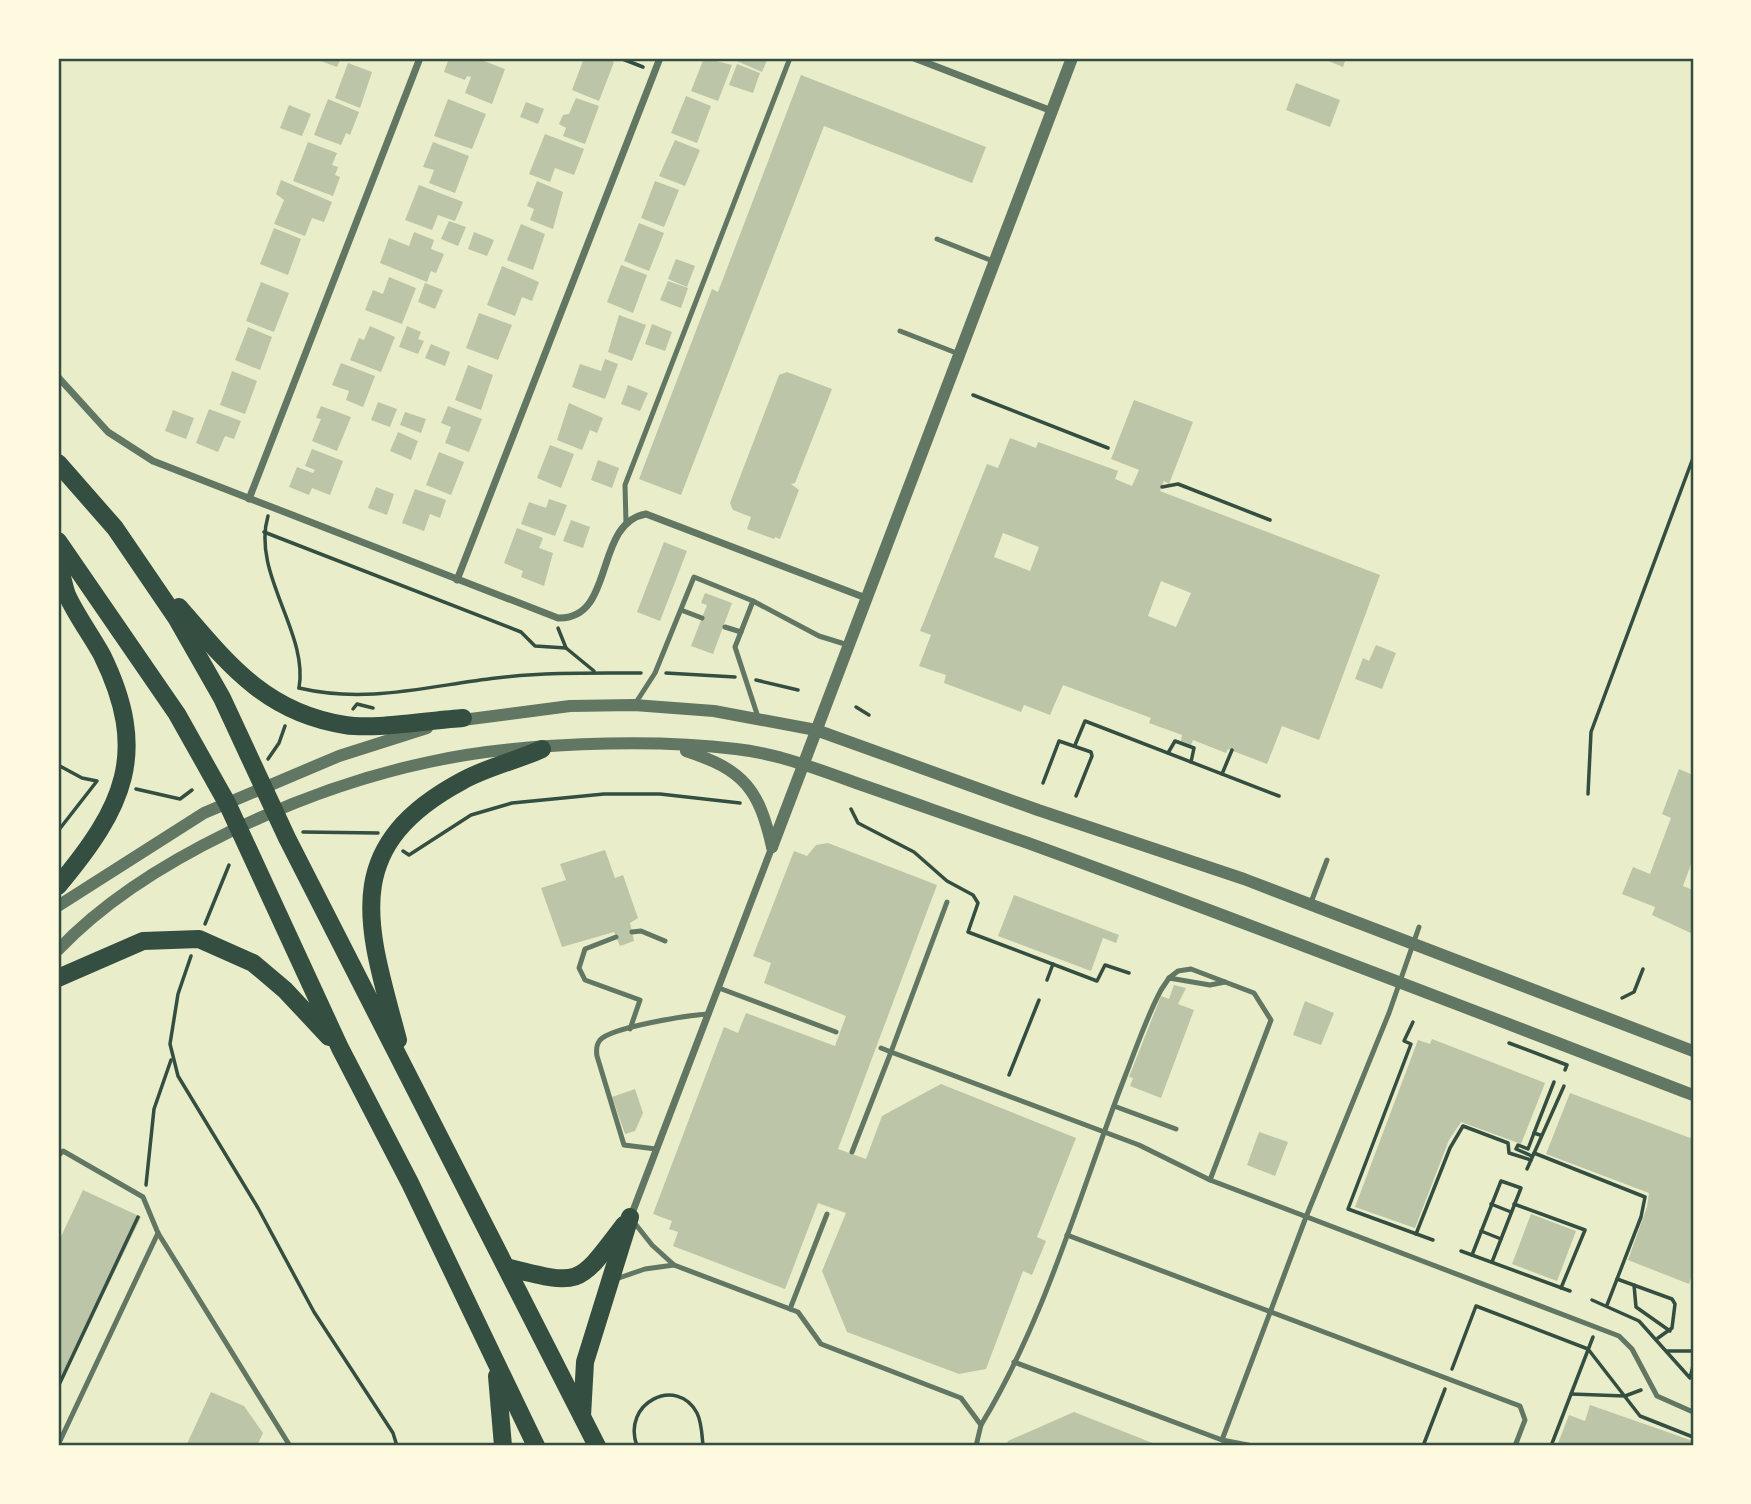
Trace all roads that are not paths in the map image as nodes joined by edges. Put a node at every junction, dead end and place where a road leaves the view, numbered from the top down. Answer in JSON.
{"nodes":[{"id":1,"x":420,"y":58,"type":"edge"},
{"id":2,"x":660,"y":58,"type":"edge"},
{"id":3,"x":790,"y":58,"type":"edge"},
{"id":4,"x":914,"y":58,"type":"edge"},
{"id":5,"x":1072,"y":58,"type":"edge"},
{"id":6,"x":1052,"y":111,"type":"junction"},
{"id":7,"x":937,"y":239,"type":"dead end"},
{"id":8,"x":995,"y":262,"type":"junction"},
{"id":9,"x":900,"y":331,"type":"dead end"},
{"id":10,"x":959,"y":354,"type":"junction"},
{"id":11,"x":58,"y":377,"type":"edge"},
{"id":12,"x":58,"y":463,"type":"edge"},
{"id":13,"x":250,"y":499,"type":"junction"},
{"id":14,"x":626,"y":523,"type":"junction"},
{"id":15,"x":58,"y":541,"type":"edge"},
{"id":16,"x":135,"y":557,"type":"junction"},
{"id":17,"x":58,"y":559,"type":"edge"},
{"id":18,"x":457,"y":580,"type":"junction"},
{"id":19,"x":866,"y":598,"type":"junction"},
{"id":20,"x":753,"y":601,"type":"junction"},
{"id":21,"x":681,"y":610,"type":"junction"},
{"id":22,"x":702,"y":618,"type":"dead end"},
{"id":23,"x":725,"y":626,"type":"dead end"},
{"id":24,"x":741,"y":632,"type":"junction"},
{"id":25,"x":848,"y":645,"type":"junction"},
{"id":26,"x":634,"y":705,"type":"junction"},
{"id":27,"x":758,"y":717,"type":"junction"},
{"id":28,"x":463,"y":718,"type":"junction"},
{"id":29,"x":816,"y":730,"type":"junction"},
{"id":30,"x":673,"y":746,"type":"junction"},
{"id":31,"x":542,"y":748,"type":"junction"},
{"id":32,"x":803,"y":764,"type":"junction"},
{"id":33,"x":264,"y":786,"type":"junction"},
{"id":34,"x":227,"y":803,"type":"junction"},
{"id":35,"x":276,"y":813,"type":"junction"},
{"id":36,"x":239,"y":829,"type":"junction"},
{"id":37,"x":772,"y":847,"type":"junction"},
{"id":38,"x":1327,"y":860,"type":"dead end"},
{"id":39,"x":58,"y":886,"type":"edge"},
{"id":40,"x":947,"y":902,"type":"dead end"},
{"id":41,"x":1310,"y":905,"type":"junction"},
{"id":42,"x":58,"y":906,"type":"edge"},
{"id":43,"x":1419,"y":927,"type":"dead end"},
{"id":44,"x":632,"y":932,"type":"dead end"},
{"id":45,"x":616,"y":937,"type":"dead end"},
{"id":46,"x":665,"y":941,"type":"dead end"},
{"id":47,"x":1411,"y":944,"type":"junction"},
{"id":48,"x":58,"y":950,"type":"edge"},
{"id":49,"x":58,"y":978,"type":"edge"},
{"id":50,"x":1169,"y":978,"type":"junction"},
{"id":51,"x":1226,"y":982,"type":"junction"},
{"id":52,"x":1398,"y":983,"type":"junction"},
{"id":53,"x":719,"y":988,"type":"junction"},
{"id":54,"x":709,"y":1014,"type":"junction"},
{"id":55,"x":630,"y":1029,"type":"junction"},
{"id":56,"x":836,"y":1032,"type":"dead end"},
{"id":57,"x":340,"y":1048,"type":"junction"},
{"id":58,"x":881,"y":1048,"type":"dead end"},
{"id":59,"x":1693,"y":1051,"type":"edge"},
{"id":60,"x":891,"y":1052,"type":"junction"},
{"id":61,"x":407,"y":1074,"type":"junction"},
{"id":62,"x":1693,"y":1095,"type":"edge"},
{"id":63,"x":1114,"y":1106,"type":"junction"},
{"id":64,"x":1176,"y":1129,"type":"dead end"},
{"id":65,"x":1104,"y":1132,"type":"junction"},
{"id":66,"x":656,"y":1149,"type":"junction"},
{"id":67,"x":852,"y":1152,"type":"dead end"},
{"id":68,"x":58,"y":1156,"type":"edge"},
{"id":69,"x":1210,"y":1180,"type":"junction"},
{"id":70,"x":827,"y":1214,"type":"dead end"},
{"id":71,"x":630,"y":1217,"type":"junction"},
{"id":72,"x":1306,"y":1217,"type":"junction"},
{"id":73,"x":158,"y":1233,"type":"junction"},
{"id":74,"x":1067,"y":1235,"type":"junction"},
{"id":75,"x":674,"y":1265,"type":"junction"},
{"id":76,"x":506,"y":1267,"type":"junction"},
{"id":77,"x":612,"y":1280,"type":"junction"},
{"id":78,"x":790,"y":1309,"type":"junction"},
{"id":79,"x":1270,"y":1314,"type":"junction"},
{"id":80,"x":1014,"y":1362,"type":"junction"},
{"id":81,"x":496,"y":1366,"type":"junction"},
{"id":82,"x":1693,"y":1412,"type":"edge"},
{"id":83,"x":582,"y":1416,"type":"junction"},
{"id":84,"x":981,"y":1425,"type":"junction"},
{"id":85,"x":1223,"y":1440,"type":"junction"},
{"id":86,"x":58,"y":1445,"type":"edge"},
{"id":87,"x":290,"y":1446,"type":"edge"},
{"id":88,"x":503,"y":1446,"type":"edge"},
{"id":89,"x":536,"y":1446,"type":"edge"},
{"id":90,"x":597,"y":1446,"type":"edge"},
{"id":91,"x":976,"y":1446,"type":"edge"},
{"id":92,"x":1253,"y":1446,"type":"edge"},
{"id":93,"x":1515,"y":1446,"type":"edge"}],
"edges":[{"from":1,"to":13,"type":"street"},
{"from":2,"to":18,"type":"street"},
{"from":3,"to":14,"type":"lane"},
{"from":4,"to":6,"type":"street"},
{"from":5,"to":6,"type":"street"},
{"from":6,"to":8,"type":"street"},
{"from":7,"to":8,"type":"lane"},
{"from":8,"to":10,"type":"street"},
{"from":9,"to":10,"type":"lane"},
{"from":10,"to":19,"type":"street"},
{"from":11,"to":13,"type":"street"},
{"from":12,"to":16,"type":"main road"},
{"from":13,"to":18,"type":"street"},
{"from":14,"to":18,"type":"street"},
{"from":14,"to":19,"type":"street"},
{"from":15,"to":34,"type":"main road"},
{"from":16,"to":28,"type":"main road"},
{"from":16,"to":33,"type":"main road"},
{"from":17,"to":39,"type":"main road"},
{"from":19,"to":25,"type":"street"},
{"from":20,"to":21,"type":"lane"},
{"from":20,"to":24,"type":"lane"},
{"from":20,"to":25,"type":"lane"},
{"from":21,"to":22,"type":"lane"},
{"from":21,"to":26,"type":"lane"},
{"from":23,"to":24,"type":"lane"},
{"from":24,"to":27,"type":"lane"},
{"from":25,"to":29,"type":"street"},
{"from":26,"to":27,"type":"street"},
{"from":26,"to":28,"type":"street"},
{"from":27,"to":29,"type":"street"},
{"from":28,"to":33,"type":"street"},
{"from":29,"to":32,"type":"street"},
{"from":29,"to":41,"type":"street"},
{"from":30,"to":31,"type":"street"},
{"from":30,"to":32,"type":"street"},
{"from":30,"to":37,"type":"street"},
{"from":31,"to":35,"type":"street"},
{"from":31,"to":61,"type":"main road"},
{"from":32,"to":37,"type":"street"},
{"from":32,"to":52,"type":"street"},
{"from":33,"to":34,"type":"street"},
{"from":33,"to":35,"type":"main road"},
{"from":34,"to":36,"type":"main road"},
{"from":34,"to":42,"type":"street"},
{"from":35,"to":36,"type":"street"},
{"from":35,"to":61,"type":"main road"},
{"from":36,"to":48,"type":"street"},
{"from":36,"to":57,"type":"main road"},
{"from":37,"to":53,"type":"street"},
{"from":38,"to":41,"type":"lane"},
{"from":40,"to":60,"type":"lane"},
{"from":41,"to":47,"type":"street"},
{"from":43,"to":47,"type":"lane"},
{"from":44,"to":46,"type":"lane"},
{"from":45,"to":55,"type":"lane"},
{"from":47,"to":52,"type":"lane"},
{"from":47,"to":59,"type":"street"},
{"from":49,"to":57,"type":"main road"},
{"from":50,"to":51,"type":"lane"},
{"from":50,"to":51,"type":"lane"},
{"from":50,"to":63,"type":"lane"},
{"from":51,"to":69,"type":"lane"},
{"from":52,"to":62,"type":"street"},
{"from":52,"to":72,"type":"lane"},
{"from":53,"to":54,"type":"street"},
{"from":53,"to":56,"type":"lane"},
{"from":54,"to":55,"type":"lane"},
{"from":54,"to":66,"type":"street"},
{"from":55,"to":66,"type":"lane"},
{"from":57,"to":81,"type":"main road"},
{"from":58,"to":60,"type":"lane"},
{"from":60,"to":65,"type":"lane"},
{"from":60,"to":67,"type":"lane"},
{"from":61,"to":76,"type":"main road"},
{"from":63,"to":64,"type":"lane"},
{"from":63,"to":65,"type":"lane"},
{"from":65,"to":69,"type":"lane"},
{"from":65,"to":74,"type":"lane"},
{"from":66,"to":71,"type":"street"},
{"from":68,"to":73,"type":"lane"},
{"from":69,"to":72,"type":"lane"},
{"from":70,"to":78,"type":"lane"},
{"from":71,"to":75,"type":"lane"},
{"from":71,"to":76,"type":"main road"},
{"from":71,"to":77,"type":"main road"},
{"from":72,"to":79,"type":"lane"},
{"from":72,"to":82,"type":"lane"},
{"from":73,"to":86,"type":"lane"},
{"from":73,"to":87,"type":"lane"},
{"from":74,"to":79,"type":"lane"},
{"from":74,"to":80,"type":"lane"},
{"from":75,"to":77,"type":"lane"},
{"from":75,"to":78,"type":"lane"},
{"from":76,"to":83,"type":"main road"},
{"from":77,"to":83,"type":"main road"},
{"from":78,"to":84,"type":"lane"},
{"from":79,"to":85,"type":"lane"},
{"from":79,"to":93,"type":"lane"},
{"from":80,"to":84,"type":"lane"},
{"from":80,"to":85,"type":"lane"},
{"from":81,"to":88,"type":"main road"},
{"from":81,"to":89,"type":"main road"},
{"from":83,"to":90,"type":"main road"},
{"from":84,"to":91,"type":"lane"},
{"from":85,"to":92,"type":"lane"}]}
